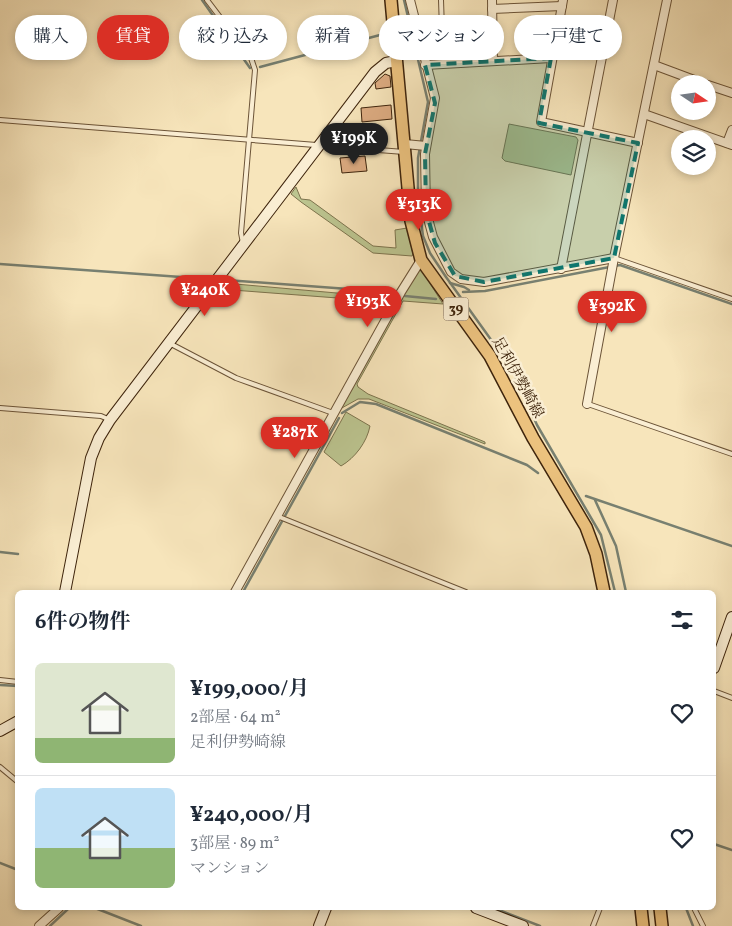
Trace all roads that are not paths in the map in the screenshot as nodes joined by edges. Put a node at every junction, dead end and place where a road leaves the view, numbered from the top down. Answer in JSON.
{"nodes":[{"id":1,"x":207,"y":0,"type":"edge"},
{"id":2,"x":391,"y":0,"type":"edge"},
{"id":3,"x":410,"y":0,"type":"edge"},
{"id":4,"x":441,"y":0,"type":"edge"},
{"id":5,"x":492,"y":0,"type":"edge"},
{"id":6,"x":614,"y":0,"type":"edge"},
{"id":7,"x":667,"y":0,"type":"edge"},
{"id":8,"x":563,"y":3,"type":"edge"},
{"id":9,"x":492,"y":9,"type":"junction"},
{"id":10,"x":442,"y":15,"type":"edge"},
{"id":11,"x":492,"y":15,"type":"edge"},
{"id":12,"x":514,"y":60,"type":"edge"},
{"id":13,"x":552,"y":60,"type":"edge"},
{"id":14,"x":396,"y":61,"type":"junction"},
{"id":15,"x":493,"y":61,"type":"joint"},
{"id":16,"x":425,"y":65,"type":"junction"},
{"id":17,"x":654,"y":66,"type":"junction"},
{"id":18,"x":680,"y":75,"type":"edge"},
{"id":19,"x":716,"y":87,"type":"edge"},
{"id":20,"x":732,"y":93,"type":"edge"},
{"id":21,"x":644,"y":114,"type":"junction"},
{"id":22,"x":0,"y":120,"type":"edge"},
{"id":23,"x":732,"y":130,"type":"edge"},
{"id":24,"x":586,"y":133,"type":"junction"},
{"id":25,"x":248,"y":139,"type":"junction"},
{"id":26,"x":638,"y":143,"type":"junction"},
{"id":27,"x":422,"y":144,"type":"junction"},
{"id":28,"x":730,"y":144,"type":"edge"},
{"id":29,"x":318,"y":146,"type":"junction"},
{"id":30,"x":405,"y":148,"type":"junction"},
{"id":31,"x":244,"y":245,"type":"junction"},
{"id":32,"x":614,"y":258,"type":"junction"},
{"id":33,"x":421,"y":260,"type":"junction"},
{"id":34,"x":561,"y":269,"type":"junction"},
{"id":35,"x":732,"y":299,"type":"edge"},
{"id":36,"x":169,"y":343,"type":"junction"},
{"id":37,"x":587,"y":404,"type":"joint"},
{"id":38,"x":0,"y":408,"type":"edge"},
{"id":39,"x":334,"y":413,"type":"junction"},
{"id":40,"x":110,"y":420,"type":"junction"},
{"id":41,"x":732,"y":454,"type":"edge"},
{"id":42,"x":277,"y":516,"type":"junction"},
{"id":43,"x":65,"y":590,"type":"edge"},
{"id":44,"x":236,"y":590,"type":"edge"},
{"id":45,"x":461,"y":590,"type":"edge"},
{"id":46,"x":604,"y":590,"type":"edge"},
{"id":47,"x":732,"y":617,"type":"edge"},
{"id":48,"x":716,"y":662,"type":"edge"},
{"id":49,"x":0,"y":680,"type":"edge"},
{"id":50,"x":15,"y":682,"type":"edge"},
{"id":51,"x":716,"y":693,"type":"edge"},
{"id":52,"x":732,"y":698,"type":"edge"},
{"id":53,"x":15,"y":724,"type":"edge"},
{"id":54,"x":0,"y":731,"type":"edge"},
{"id":55,"x":0,"y":767,"type":"edge"},
{"id":56,"x":15,"y":780,"type":"edge"},
{"id":57,"x":57,"y":910,"type":"edge"},
{"id":58,"x":325,"y":910,"type":"edge"},
{"id":59,"x":481,"y":910,"type":"edge"},
{"id":60,"x":599,"y":910,"type":"edge"},
{"id":61,"x":641,"y":910,"type":"edge"},
{"id":62,"x":660,"y":910,"type":"edge"},
{"id":63,"x":695,"y":910,"type":"edge"},
{"id":64,"x":39,"y":926,"type":"edge"},
{"id":65,"x":319,"y":926,"type":"edge"},
{"id":66,"x":523,"y":926,"type":"edge"},
{"id":67,"x":593,"y":926,"type":"edge"},
{"id":68,"x":643,"y":926,"type":"edge"},
{"id":69,"x":662,"y":926,"type":"edge"},
{"id":70,"x":704,"y":926,"type":"edge"}],
"edges":[{"from":1,"to":25,"type":"lane"},
{"from":2,"to":14,"type":"main road","name":"足利伊勢崎線","number":"39"},
{"from":3,"to":16,"type":"street"},
{"from":4,"to":10,"type":"lane"},
{"from":5,"to":9,"type":"street"},
{"from":6,"to":24,"type":"street"},
{"from":7,"to":17,"type":"street"},
{"from":8,"to":9,"type":"street"},
{"from":9,"to":11,"type":"street"},
{"from":12,"to":15,"type":"street"},
{"from":13,"to":24,"type":"street"},
{"from":14,"to":29,"type":"street"},
{"from":14,"to":30,"type":"main road","name":"足利伊勢崎線","number":"39"},
{"from":15,"to":16,"type":"street"},
{"from":16,"to":27,"type":"street"},
{"from":17,"to":18,"type":"street"},
{"from":17,"to":21,"type":"street"},
{"from":19,"to":20,"type":"street"},
{"from":21,"to":26,"type":"street"},
{"from":21,"to":28,"type":"street"},
{"from":22,"to":25,"type":"lane"},
{"from":23,"to":28,"type":"street"},
{"from":24,"to":26,"type":"street"},
{"from":24,"to":34,"type":"street"},
{"from":25,"to":29,"type":"lane"},
{"from":25,"to":31,"type":"lane"},
{"from":26,"to":32,"type":"street"},
{"from":27,"to":30,"type":"street"},
{"from":27,"to":34,"type":"street"},
{"from":29,"to":30,"type":"lane"},
{"from":29,"to":31,"type":"street"},
{"from":30,"to":33,"type":"main road","name":"足利伊勢崎線","number":"39"},
{"from":31,"to":36,"type":"street"},
{"from":32,"to":34,"type":"street"},
{"from":32,"to":35,"type":"lane"},
{"from":32,"to":37,"type":"street"},
{"from":33,"to":39,"type":"street"},
{"from":33,"to":46,"type":"main road","name":"足利伊勢崎線","number":"39"},
{"from":36,"to":39,"type":"lane"},
{"from":36,"to":40,"type":"street"},
{"from":37,"to":41,"type":"lane"},
{"from":38,"to":40,"type":"lane"},
{"from":39,"to":42,"type":"street"},
{"from":40,"to":43,"type":"street"},
{"from":42,"to":44,"type":"street"},
{"from":42,"to":45,"type":"lane"},
{"from":47,"to":48,"type":"street"},
{"from":49,"to":50,"type":"lane"},
{"from":51,"to":52,"type":"lane"},
{"from":53,"to":54,"type":"street"},
{"from":55,"to":56,"type":"lane"},
{"from":57,"to":64,"type":"street"},
{"from":58,"to":65,"type":"street"},
{"from":59,"to":66,"type":"street"},
{"from":60,"to":67,"type":"lane"},
{"from":61,"to":68,"type":"main road"},
{"from":62,"to":69,"type":"main road"},
{"from":63,"to":70,"type":"lane"}]}
